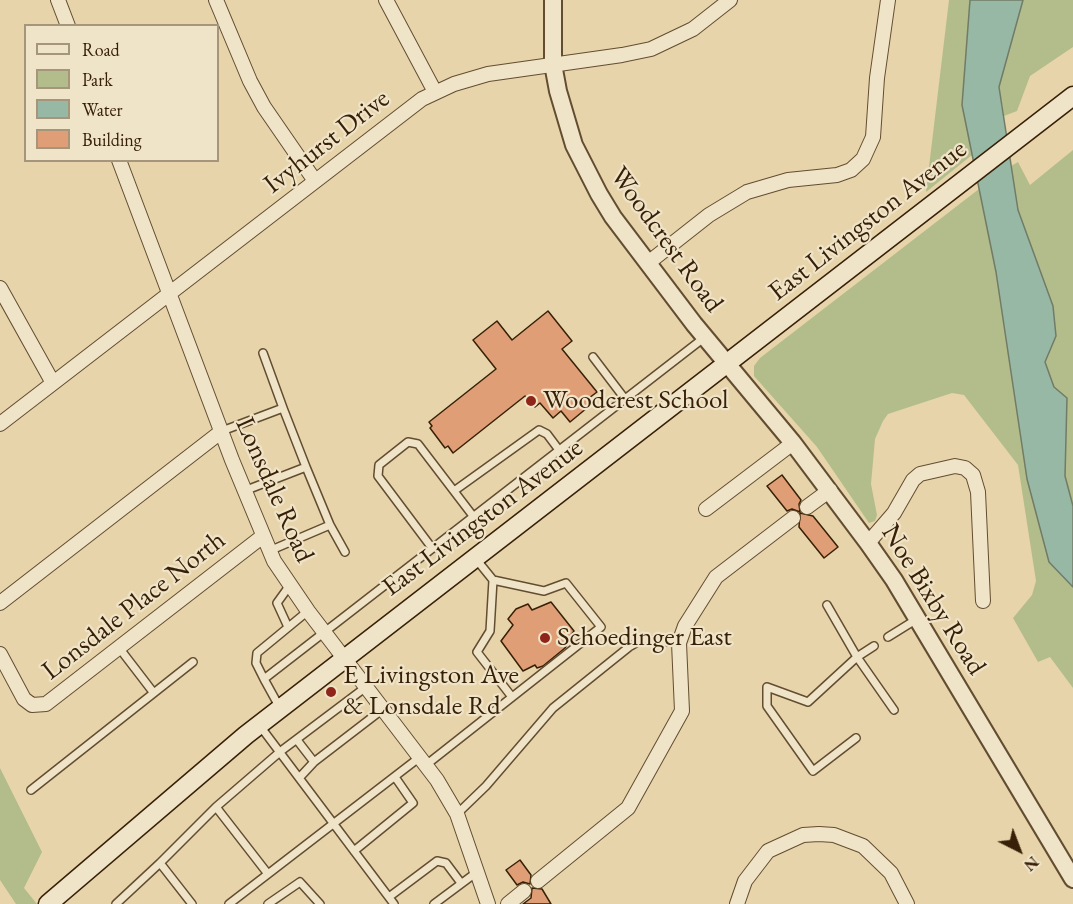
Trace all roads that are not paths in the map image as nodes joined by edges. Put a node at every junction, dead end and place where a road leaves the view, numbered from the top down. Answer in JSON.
{"nodes":[{"id":1,"x":58,"y":0,"type":"edge"},
{"id":2,"x":216,"y":0,"type":"edge"},
{"id":3,"x":386,"y":0,"type":"edge"},
{"id":4,"x":553,"y":0,"type":"edge"},
{"id":5,"x":730,"y":0,"type":"edge"},
{"id":6,"x":888,"y":0,"type":"edge"},
{"id":7,"x":67,"y":24,"type":"edge"},
{"id":8,"x":553,"y":64,"type":"junction"},
{"id":9,"x":435,"y":92,"type":"junction"},
{"id":10,"x":1068,"y":99,"type":"edge"},
{"id":11,"x":120,"y":162,"type":"edge"},
{"id":12,"x":315,"y":181,"type":"junction"},
{"id":13,"x":648,"y":263,"type":"junction"},
{"id":14,"x":0,"y":288,"type":"edge"},
{"id":15,"x":171,"y":292,"type":"junction"},
{"id":16,"x":705,"y":337,"type":"junction"},
{"id":17,"x":263,"y":353,"type":"dead end"},
{"id":18,"x":593,"y":357,"type":"dead end"},
{"id":19,"x":727,"y":364,"type":"junction"},
{"id":20,"x":53,"y":383,"type":"junction"},
{"id":21,"x":625,"y":399,"type":"junction"},
{"id":22,"x":283,"y":408,"type":"junction"},
{"id":23,"x":0,"y":424,"type":"edge"},
{"id":24,"x":222,"y":431,"type":"junction"},
{"id":25,"x":793,"y":443,"type":"junction"},
{"id":26,"x":559,"y":450,"type":"junction"},
{"id":27,"x":306,"y":467,"type":"junction"},
{"id":28,"x":830,"y":490,"type":"junction"},
{"id":29,"x":244,"y":491,"type":"junction"},
{"id":30,"x":454,"y":492,"type":"junction"},
{"id":31,"x":807,"y":507,"type":"dead end"},
{"id":32,"x":706,"y":509,"type":"dead end"},
{"id":33,"x":473,"y":516,"type":"junction"},
{"id":34,"x":793,"y":518,"type":"dead end"},
{"id":35,"x":330,"y":525,"type":"junction"},
{"id":36,"x":263,"y":536,"type":"junction"},
{"id":37,"x":868,"y":543,"type":"junction"},
{"id":38,"x":432,"y":548,"type":"junction"},
{"id":39,"x":269,"y":551,"type":"junction"},
{"id":40,"x":345,"y":552,"type":"dead end"},
{"id":41,"x":475,"y":558,"type":"junction"},
{"id":42,"x":493,"y":580,"type":"junction"},
{"id":43,"x":290,"y":585,"type":"junction"},
{"id":44,"x":983,"y":601,"type":"dead end"},
{"id":45,"x":0,"y":603,"type":"edge"},
{"id":46,"x":827,"y":605,"type":"dead end"},
{"id":47,"x":308,"y":611,"type":"junction"},
{"id":48,"x":917,"y":619,"type":"junction"},
{"id":49,"x":288,"y":627,"type":"junction"},
{"id":50,"x":324,"y":632,"type":"junction"},
{"id":51,"x":888,"y":637,"type":"dead end"},
{"id":52,"x":679,"y":643,"type":"junction"},
{"id":53,"x":874,"y":646,"type":"dead end"},
{"id":54,"x":120,"y":649,"type":"junction"},
{"id":55,"x":0,"y":654,"type":"edge"},
{"id":56,"x":857,"y":657,"type":"junction"},
{"id":57,"x":345,"y":658,"type":"junction"},
{"id":58,"x":192,"y":662,"type":"dead end"},
{"id":59,"x":264,"y":679,"type":"junction"},
{"id":60,"x":366,"y":687,"type":"junction"},
{"id":61,"x":153,"y":692,"type":"junction"},
{"id":62,"x":512,"y":697,"type":"junction"},
{"id":63,"x":280,"y":709,"type":"junction"},
{"id":64,"x":383,"y":709,"type":"junction"},
{"id":65,"x":894,"y":710,"type":"dead end"},
{"id":66,"x":259,"y":725,"type":"junction"},
{"id":67,"x":856,"y":738,"type":"dead end"},
{"id":68,"x":297,"y":740,"type":"junction"},
{"id":69,"x":281,"y":752,"type":"junction"},
{"id":70,"x":423,"y":761,"type":"junction"},
{"id":71,"x":314,"y":762,"type":"junction"},
{"id":72,"x":300,"y":777,"type":"junction"},
{"id":73,"x":395,"y":777,"type":"junction"},
{"id":74,"x":31,"y":790,"type":"dead end"},
{"id":75,"x":216,"y":807,"type":"junction"},
{"id":76,"x":457,"y":814,"type":"junction"},
{"id":77,"x":334,"y":824,"type":"junction"},
{"id":78,"x":354,"y":851,"type":"junction"},
{"id":79,"x":160,"y":862,"type":"junction"},
{"id":80,"x":477,"y":872,"type":"junction"},
{"id":81,"x":268,"y":874,"type":"junction"},
{"id":82,"x":1073,"y":879,"type":"edge"},
{"id":83,"x":538,"y":881,"type":"dead end"},
{"id":84,"x":461,"y":883,"type":"junction"},
{"id":85,"x":524,"y":891,"type":"dead end"},
{"id":86,"x":389,"y":897,"type":"junction"},
{"id":87,"x":49,"y":903,"type":"edge"},
{"id":88,"x":116,"y":904,"type":"edge"},
{"id":89,"x":192,"y":904,"type":"edge"},
{"id":90,"x":229,"y":904,"type":"edge"},
{"id":91,"x":268,"y":904,"type":"edge"},
{"id":92,"x":320,"y":904,"type":"edge"},
{"id":93,"x":394,"y":904,"type":"edge"},
{"id":94,"x":434,"y":904,"type":"edge"},
{"id":95,"x":488,"y":904,"type":"edge"},
{"id":96,"x":508,"y":904,"type":"edge"},
{"id":97,"x":737,"y":904,"type":"edge"},
{"id":98,"x":907,"y":904,"type":"edge"}],
"edges":[{"from":1,"to":7,"type":"street"},
{"from":2,"to":12,"type":"street"},
{"from":3,"to":9,"type":"street"},
{"from":4,"to":8,"type":"street","name":"Woodcrest Road"},
{"from":5,"to":8,"type":"street","name":"Ivyhurst Drive"},
{"from":6,"to":13,"type":"street"},
{"from":8,"to":9,"type":"street","name":"Ivyhurst Drive"},
{"from":8,"to":13,"type":"street","name":"Woodcrest Road"},
{"from":9,"to":12,"type":"street","name":"Ivyhurst Drive"},
{"from":10,"to":19,"type":"main road","name":"East Livingston Avenue"},
{"from":11,"to":15,"type":"street","name":"Lonsdale Road"},
{"from":12,"to":15,"type":"street","name":"Ivyhurst Drive"},
{"from":13,"to":16,"type":"street","name":"Woodcrest Road"},
{"from":14,"to":20,"type":"street"},
{"from":15,"to":20,"type":"street","name":"Ivyhurst Drive"},
{"from":15,"to":24,"type":"street","name":"Lonsdale Road"},
{"from":16,"to":19,"type":"street","name":"Woodcrest Road"},
{"from":16,"to":21,"type":"lane"},
{"from":17,"to":22,"type":"lane"},
{"from":18,"to":21,"type":"lane"},
{"from":19,"to":25,"type":"street","name":"Noe Bixby Road"},
{"from":19,"to":41,"type":"main road","name":"East Livingston Avenue"},
{"from":20,"to":23,"type":"street","name":"Ivyhurst Drive"},
{"from":21,"to":26,"type":"lane"},
{"from":22,"to":24,"type":"lane"},
{"from":22,"to":27,"type":"lane"},
{"from":24,"to":29,"type":"street","name":"Lonsdale Road"},
{"from":24,"to":45,"type":"street"},
{"from":25,"to":28,"type":"street","name":"Noe Bixby Road"},
{"from":25,"to":32,"type":"street"},
{"from":26,"to":30,"type":"lane"},
{"from":26,"to":33,"type":"lane"},
{"from":27,"to":29,"type":"lane"},
{"from":27,"to":35,"type":"lane"},
{"from":28,"to":31,"type":"street"},
{"from":28,"to":37,"type":"street","name":"Noe Bixby Road"},
{"from":29,"to":36,"type":"street","name":"Lonsdale Road"},
{"from":30,"to":33,"type":"lane"},
{"from":30,"to":38,"type":"lane"},
{"from":33,"to":38,"type":"lane"},
{"from":34,"to":52,"type":"street"},
{"from":35,"to":39,"type":"lane"},
{"from":35,"to":40,"type":"lane"},
{"from":36,"to":39,"type":"street","name":"Lonsdale Road"},
{"from":36,"to":54,"type":"street","name":"Lonsdale Place North"},
{"from":37,"to":44,"type":"street"},
{"from":37,"to":48,"type":"street","name":"Noe Bixby Road"},
{"from":38,"to":50,"type":"lane"},
{"from":39,"to":43,"type":"street","name":"Lonsdale Road"},
{"from":41,"to":42,"type":"lane"},
{"from":41,"to":57,"type":"main road","name":"East Livingston Avenue"},
{"from":42,"to":62,"type":"lane"},
{"from":42,"to":62,"type":"lane"},
{"from":43,"to":47,"type":"street","name":"Lonsdale Road"},
{"from":43,"to":49,"type":"lane"},
{"from":46,"to":56,"type":"lane"},
{"from":47,"to":49,"type":"lane"},
{"from":47,"to":50,"type":"street","name":"Lonsdale Road"},
{"from":48,"to":51,"type":"lane"},
{"from":48,"to":82,"type":"street","name":"Noe Bixby Road"},
{"from":49,"to":59,"type":"lane"},
{"from":50,"to":57,"type":"street","name":"Lonsdale Road"},
{"from":50,"to":59,"type":"lane"},
{"from":52,"to":76,"type":"lane"},
{"from":52,"to":83,"type":"street"},
{"from":53,"to":56,"type":"lane"},
{"from":54,"to":55,"type":"street","name":"Lonsdale Place North"},
{"from":54,"to":61,"type":"lane"},
{"from":56,"to":65,"type":"lane"},
{"from":56,"to":67,"type":"lane"},
{"from":57,"to":60,"type":"street","name":"Lonsdale Road"},
{"from":57,"to":63,"type":"main road","name":"East Livingston Avenue"},
{"from":58,"to":61,"type":"lane"},
{"from":59,"to":63,"type":"lane"},
{"from":60,"to":64,"type":"street","name":"Lonsdale Road"},
{"from":60,"to":68,"type":"lane"},
{"from":61,"to":74,"type":"lane"},
{"from":62,"to":70,"type":"lane"},
{"from":63,"to":66,"type":"main road","name":"East Livingston Avenue"},
{"from":64,"to":70,"type":"street","name":"Lonsdale Road"},
{"from":64,"to":71,"type":"lane"},
{"from":66,"to":69,"type":"lane"},
{"from":66,"to":87,"type":"main road","name":"East Livingston Avenue"},
{"from":68,"to":69,"type":"lane"},
{"from":68,"to":71,"type":"lane"},
{"from":69,"to":72,"type":"lane"},
{"from":69,"to":75,"type":"lane"},
{"from":70,"to":73,"type":"lane"},
{"from":70,"to":76,"type":"street","name":"Lonsdale Road"},
{"from":71,"to":72,"type":"lane"},
{"from":72,"to":77,"type":"lane"},
{"from":73,"to":77,"type":"lane"},
{"from":73,"to":78,"type":"lane"},
{"from":75,"to":79,"type":"lane"},
{"from":75,"to":81,"type":"lane"},
{"from":76,"to":80,"type":"street","name":"Lonsdale Road"},
{"from":77,"to":78,"type":"lane"},
{"from":77,"to":81,"type":"lane"},
{"from":78,"to":86,"type":"lane"},
{"from":79,"to":88,"type":"lane"},
{"from":79,"to":89,"type":"lane"},
{"from":80,"to":84,"type":"lane"},
{"from":80,"to":95,"type":"street","name":"Lonsdale Road"},
{"from":81,"to":90,"type":"lane"},
{"from":84,"to":86,"type":"lane"},
{"from":84,"to":94,"type":"lane"},
{"from":85,"to":96,"type":"street"},
{"from":86,"to":93,"type":"lane"},
{"from":91,"to":92,"type":"lane"},
{"from":97,"to":98,"type":"street"}]}
